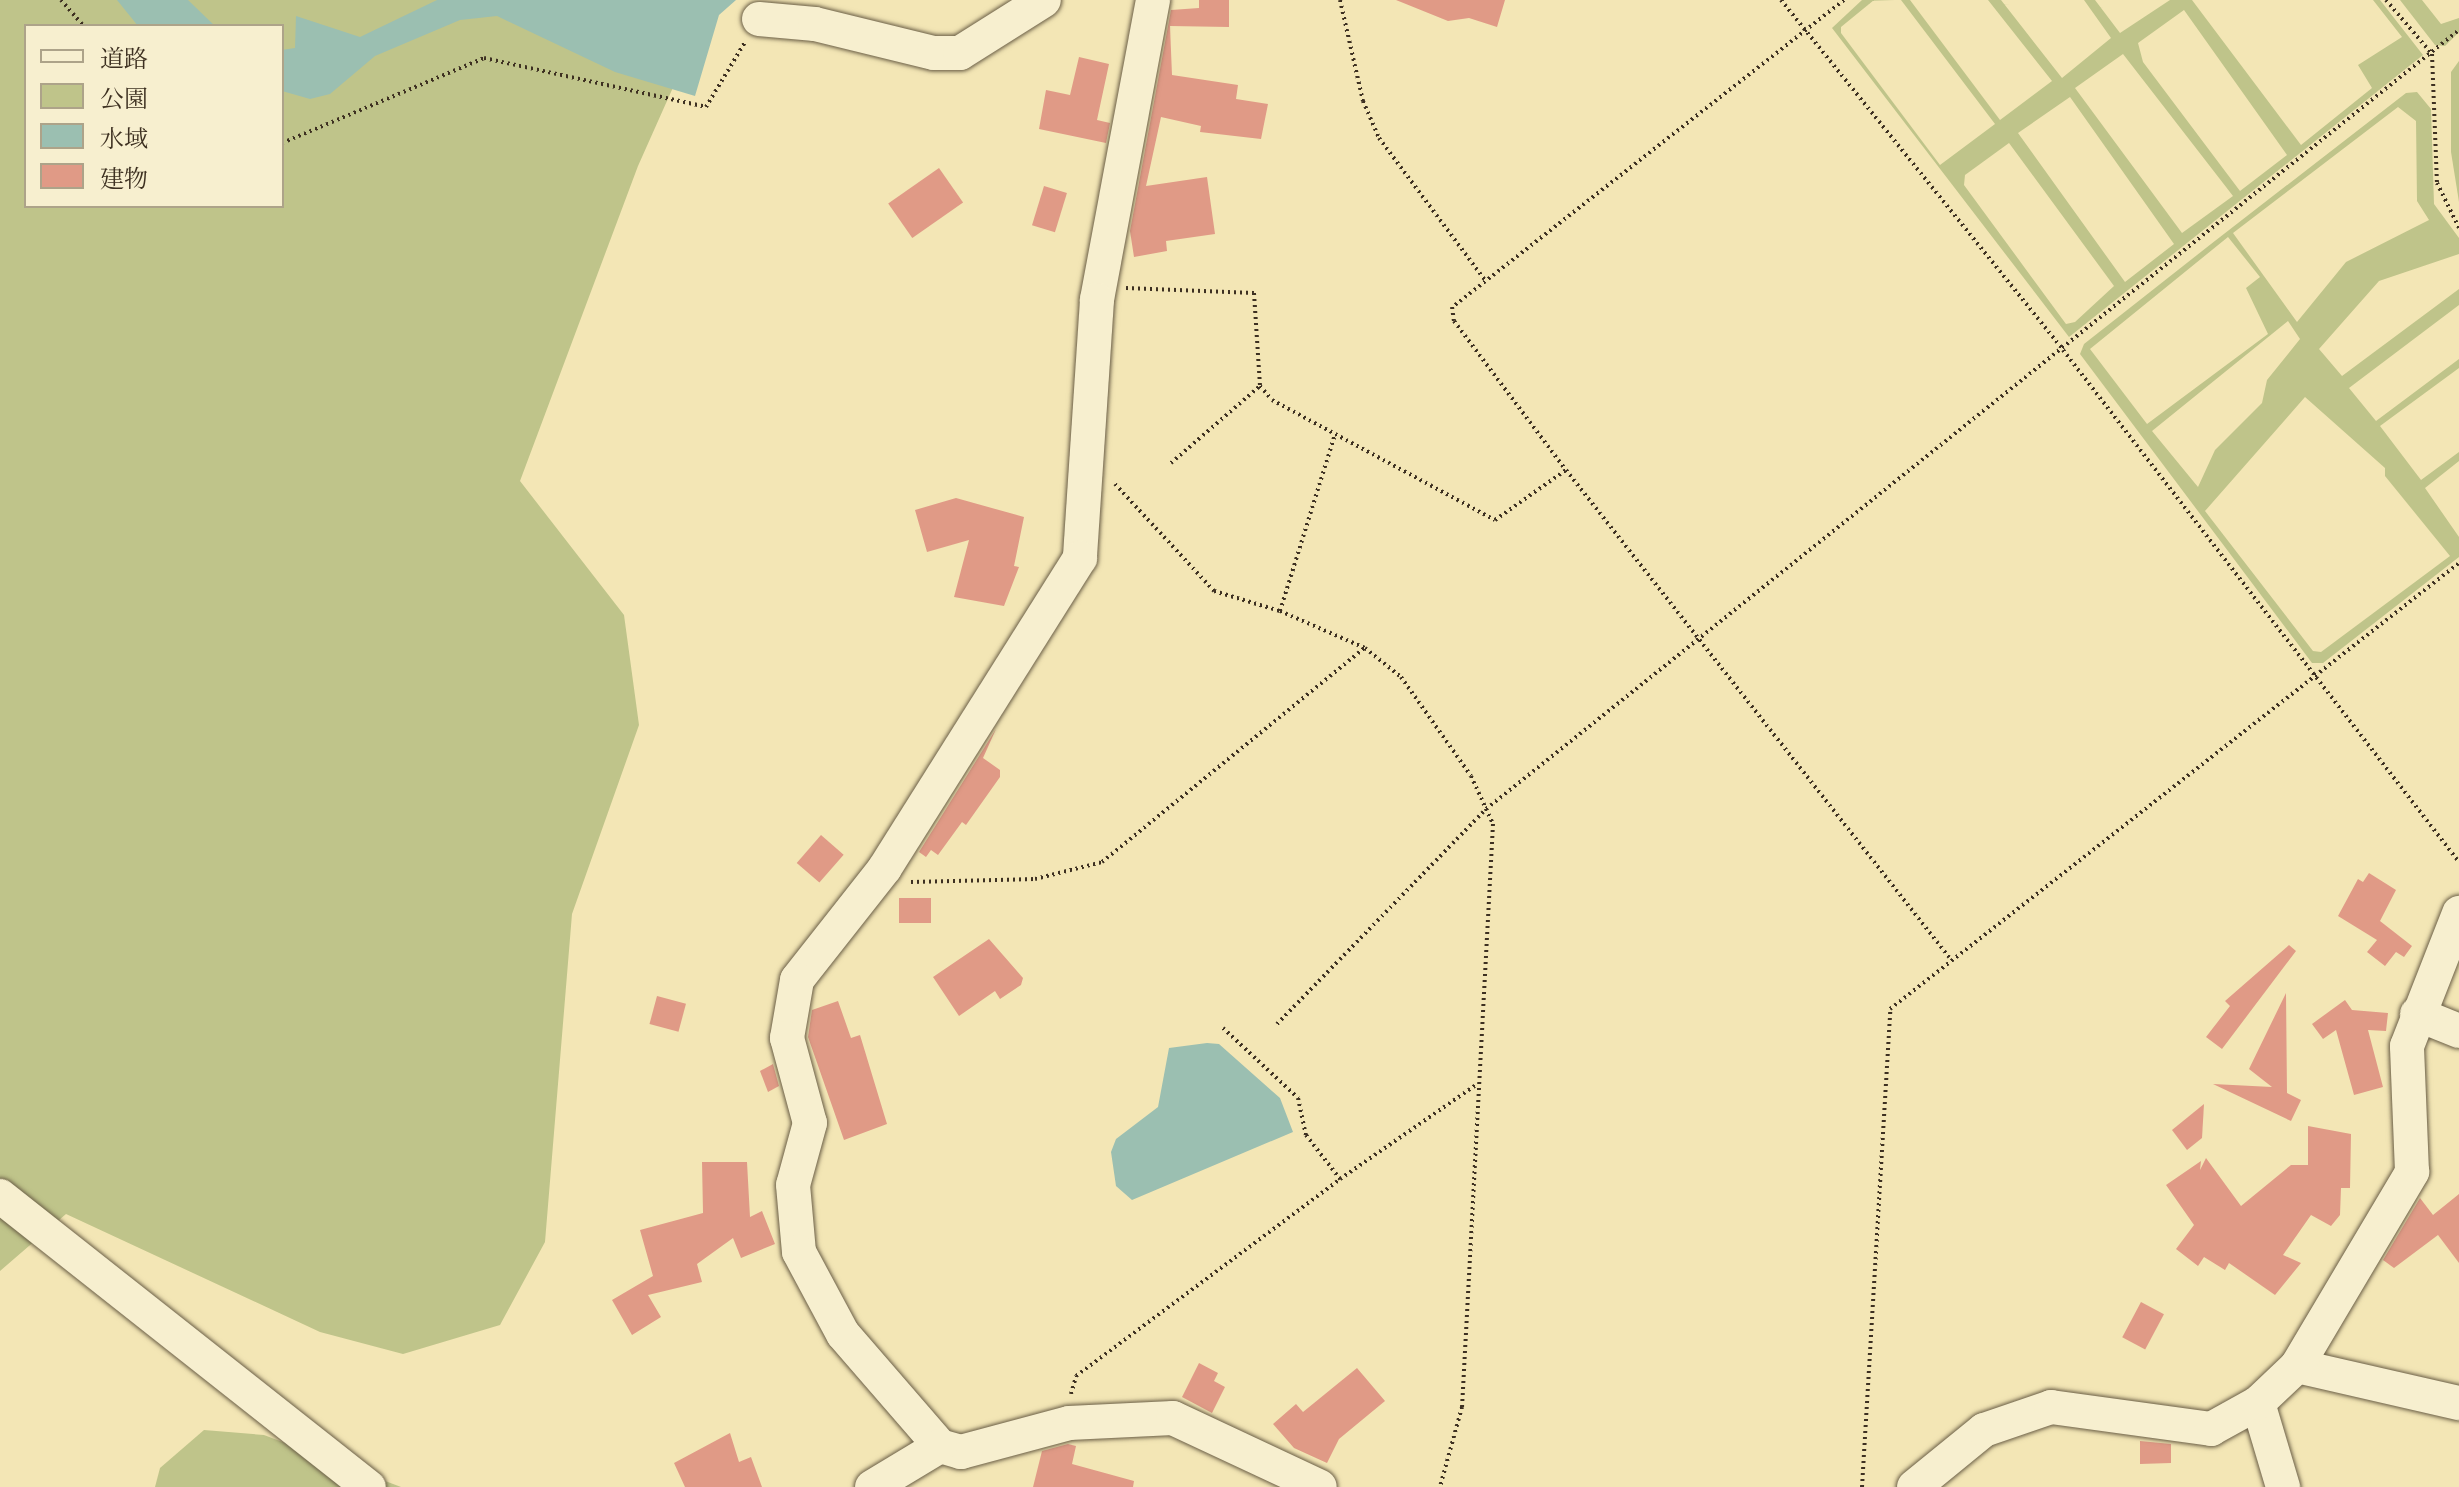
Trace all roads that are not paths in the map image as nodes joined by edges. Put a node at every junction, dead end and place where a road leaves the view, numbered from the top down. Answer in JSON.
{"nodes":[{"id":1,"x":1044,"y":0,"type":"edge"},
{"id":2,"x":1153,"y":0,"type":"edge"},
{"id":3,"x":759,"y":19,"type":"road end"},
{"id":4,"x":2459,"y":913,"type":"edge"},
{"id":5,"x":2417,"y":1014,"type":"junction"},
{"id":6,"x":2459,"y":1031,"type":"edge"},
{"id":7,"x":0,"y":1196,"type":"edge"},
{"id":8,"x":2297,"y":1366,"type":"junction"},
{"id":9,"x":2450,"y":1391,"type":"edge"},
{"id":10,"x":2258,"y":1403,"type":"junction"},
{"id":11,"x":940,"y":1446,"type":"junction"},
{"id":12,"x":369,"y":1487,"type":"edge"},
{"id":13,"x":872,"y":1487,"type":"edge"},
{"id":14,"x":1320,"y":1487,"type":"edge"},
{"id":15,"x":1914,"y":1487,"type":"edge"},
{"id":16,"x":2283,"y":1487,"type":"edge"}],
"edges":[{"from":1,"to":3,"type":"street"},
{"from":2,"to":11,"type":"street"},
{"from":4,"to":5,"type":"street"},
{"from":5,"to":6,"type":"street"},
{"from":5,"to":8,"type":"street"},
{"from":7,"to":12,"type":"street"},
{"from":8,"to":9,"type":"street"},
{"from":8,"to":10,"type":"street"},
{"from":10,"to":15,"type":"street"},
{"from":10,"to":16,"type":"street"},
{"from":11,"to":13,"type":"street"},
{"from":11,"to":14,"type":"street"}]}
